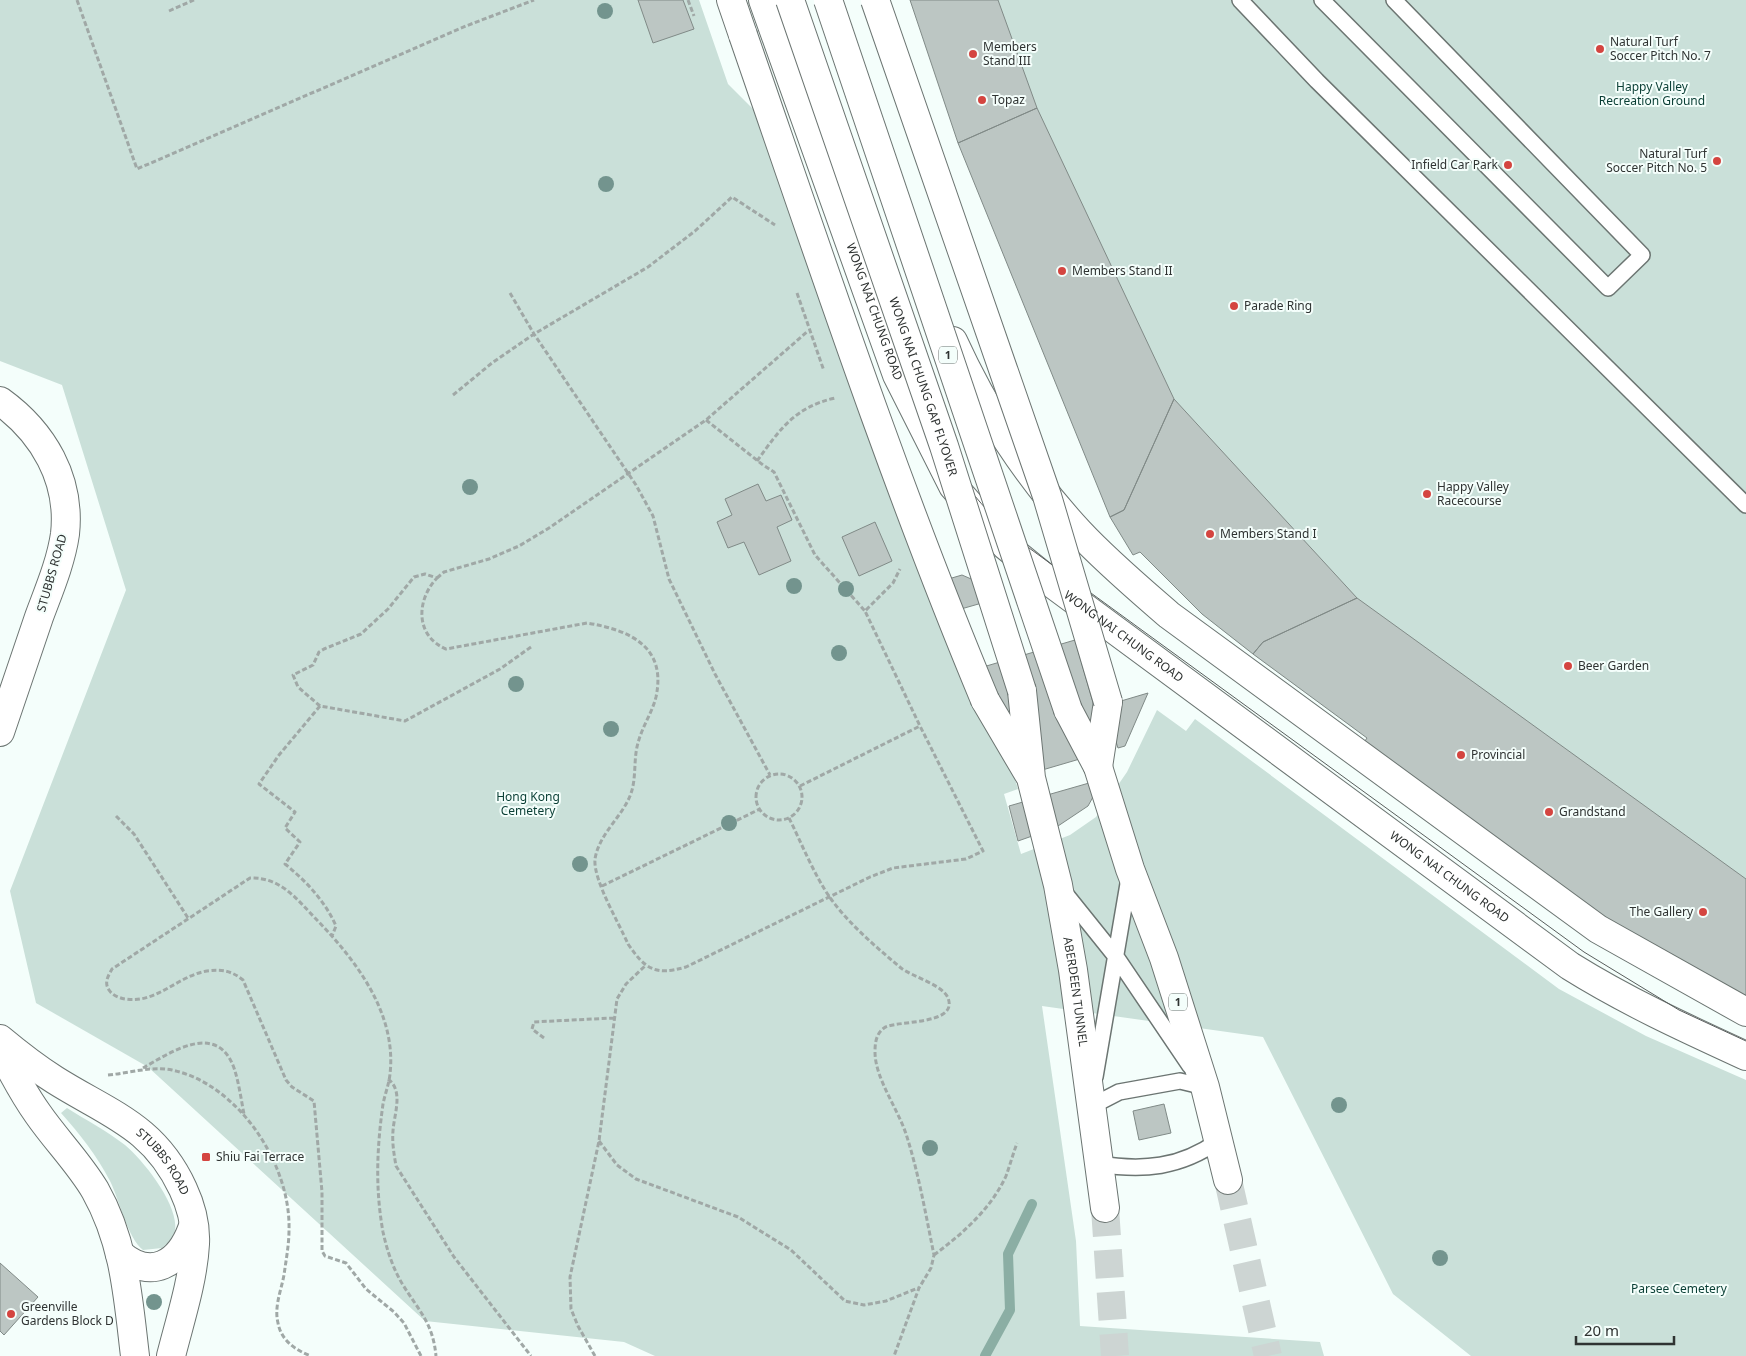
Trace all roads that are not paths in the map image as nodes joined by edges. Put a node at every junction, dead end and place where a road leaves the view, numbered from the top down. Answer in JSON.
{"nodes":[{"id":1,"x":731,"y":0,"type":"edge"},
{"id":2,"x":763,"y":0,"type":"edge"},
{"id":3,"x":790,"y":0,"type":"edge"},
{"id":4,"x":828,"y":0,"type":"edge"},
{"id":5,"x":833,"y":0,"type":"edge"},
{"id":6,"x":875,"y":0,"type":"edge"},
{"id":7,"x":1240,"y":0,"type":"edge"},
{"id":8,"x":1322,"y":0,"type":"edge"},
{"id":9,"x":1394,"y":0,"type":"edge"},
{"id":10,"x":0,"y":401,"type":"edge"},
{"id":11,"x":1746,"y":505,"type":"edge"},
{"id":12,"x":0,"y":732,"type":"edge"},
{"id":13,"x":1098,"y":767,"type":"junction"},
{"id":14,"x":1032,"y":778,"type":"junction"},
{"id":15,"x":1128,"y":862,"type":"junction"},
{"id":16,"x":1056,"y":878,"type":"junction"},
{"id":17,"x":1117,"y":958,"type":"junction"},
{"id":18,"x":1746,"y":1012,"type":"edge"},
{"id":19,"x":0,"y":1039,"type":"edge"},
{"id":20,"x":0,"y":1048,"type":"edge"},
{"id":21,"x":1746,"y":1056,"type":"edge"},
{"id":22,"x":1205,"y":1088,"type":"junction"},
{"id":23,"x":1090,"y":1108,"type":"junction"},
{"id":24,"x":1218,"y":1141,"type":"junction"},
{"id":25,"x":1098,"y":1164,"type":"junction"},
{"id":26,"x":1228,"y":1180,"type":"tunnel mouth"},
{"id":27,"x":1105,"y":1208,"type":"tunnel mouth"},
{"id":28,"x":194,"y":1223,"type":"junction"},
{"id":29,"x":120,"y":1254,"type":"junction"},
{"id":30,"x":135,"y":1356,"type":"edge"},
{"id":31,"x":171,"y":1356,"type":"edge"}],
"edges":[{"from":1,"to":14,"type":"main road","bridge":true},
{"from":2,"to":21,"type":"main road","name":"WONG NAI CHUNG ROAD"},
{"from":3,"to":14,"type":"main road","name":"WONG NAI CHUNG GAP FLYOVER","bridge":true},
{"from":4,"to":13,"type":"main road","number":"1","bridge":true},
{"from":5,"to":18,"type":"main road"},
{"from":6,"to":13,"type":"main road","bridge":true},
{"from":7,"to":11,"type":"lane"},
{"from":8,"to":9,"type":"lane"},
{"from":10,"to":12,"type":"main road","name":"STUBBS ROAD"},
{"from":13,"to":15,"type":"main road","number":"1"},
{"from":14,"to":16,"type":"main road","name":"ABERDEEN TUNNEL"},
{"from":15,"to":17,"type":"lane"},
{"from":15,"to":22,"type":"main road","number":"1"},
{"from":16,"to":17,"type":"lane"},
{"from":16,"to":23,"type":"main road","name":"ABERDEEN TUNNEL"},
{"from":17,"to":22,"type":"lane"},
{"from":17,"to":23,"type":"lane"},
{"from":19,"to":28,"type":"main road","name":"STUBBS ROAD"},
{"from":20,"to":29,"type":"main road"},
{"from":22,"to":23,"type":"lane"},
{"from":22,"to":24,"type":"main road","number":"1"},
{"from":23,"to":25,"type":"main road","name":"ABERDEEN TUNNEL"},
{"from":24,"to":25,"type":"lane"},
{"from":24,"to":26,"type":"main road","number":"1"},
{"from":25,"to":27,"type":"main road","name":"ABERDEEN TUNNEL"},
{"from":28,"to":29,"type":"main road"},
{"from":28,"to":31,"type":"main road","name":"STUBBS ROAD"},
{"from":29,"to":30,"type":"main road"}]}
